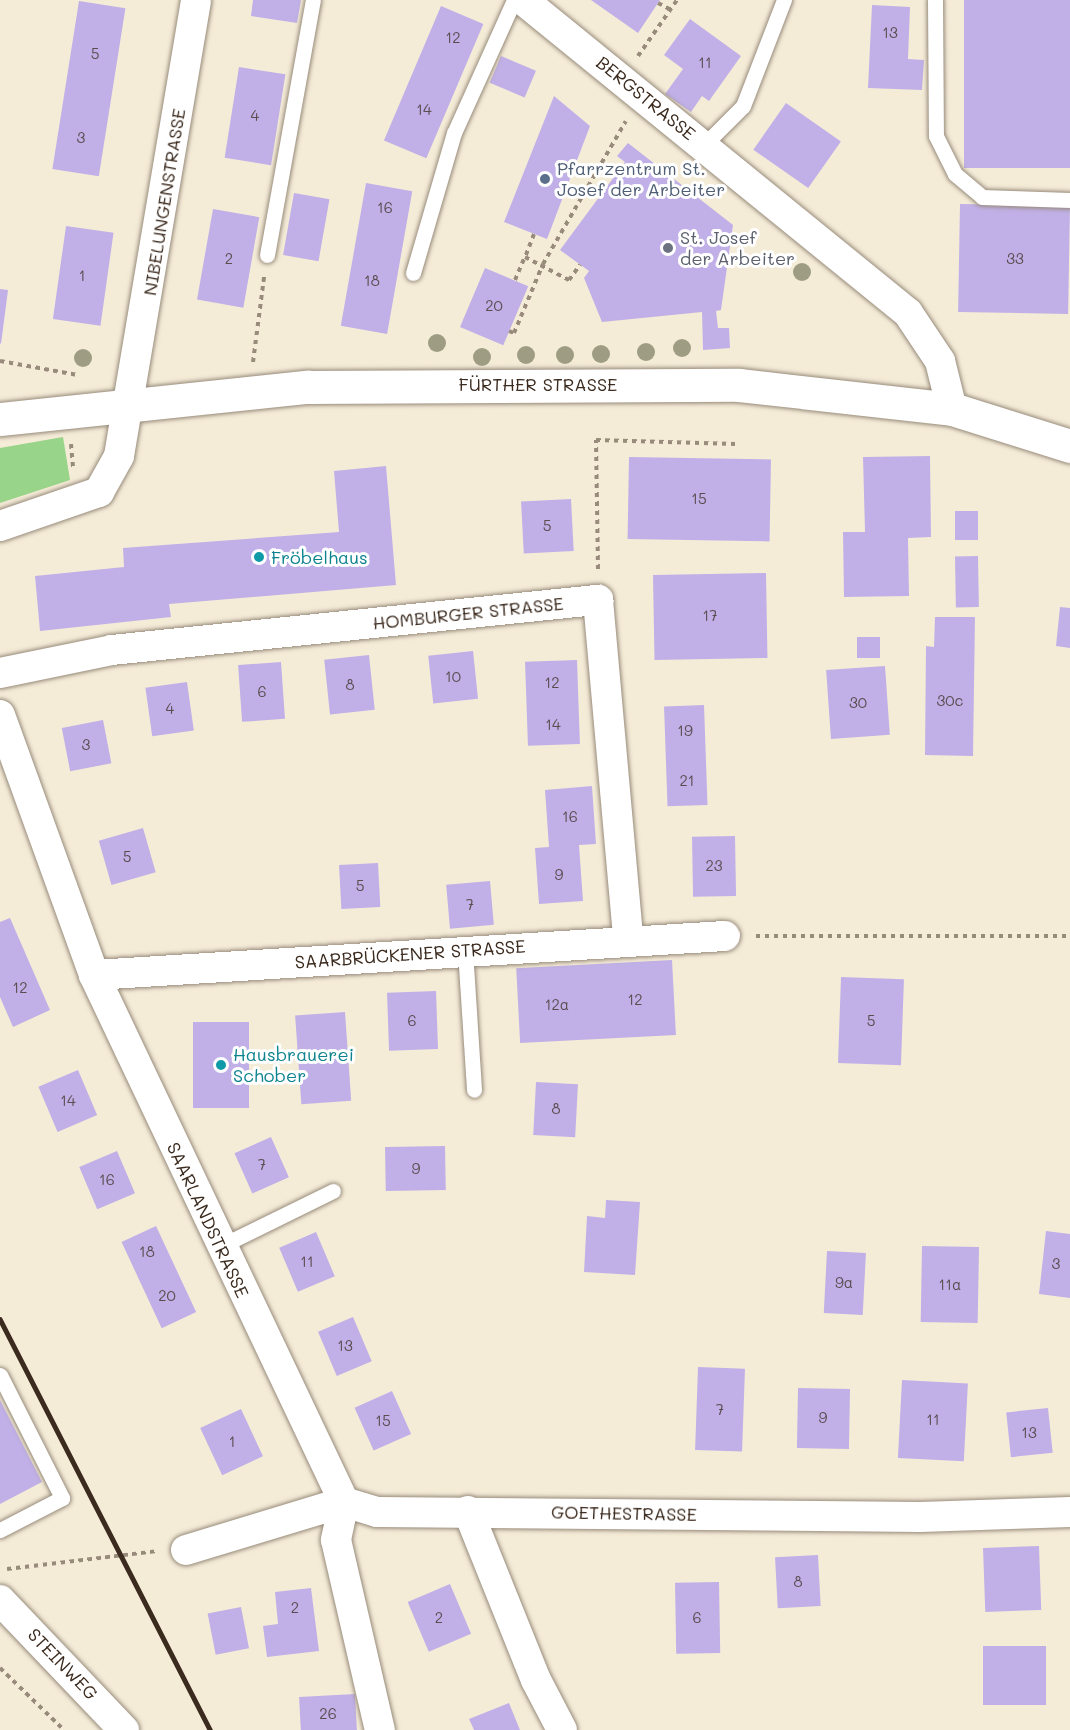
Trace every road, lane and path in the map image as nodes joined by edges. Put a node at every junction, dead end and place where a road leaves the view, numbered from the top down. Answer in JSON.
{"nodes":[{"id":1,"x":196,"y":0,"type":"edge"},
{"id":2,"x":313,"y":0,"type":"edge"},
{"id":3,"x":514,"y":0,"type":"edge"},
{"id":4,"x":523,"y":0,"type":"edge"},
{"id":5,"x":677,"y":0,"type":"edge"},
{"id":6,"x":784,"y":0,"type":"edge"},
{"id":7,"x":935,"y":0,"type":"edge"},
{"id":8,"x":658,"y":3,"type":"dead end"},
{"id":9,"x":671,"y":10,"type":"junction"},
{"id":10,"x":632,"y":87,"type":"junction"},
{"id":11,"x":704,"y":145,"type":"junction"},
{"id":12,"x":1070,"y":200,"type":"edge"},
{"id":13,"x":534,"y":234,"type":"dead end"},
{"id":14,"x":267,"y":255,"type":"joint"},
{"id":15,"x":525,"y":257,"type":"junction"},
{"id":16,"x":543,"y":264,"type":"junction"},
{"id":17,"x":580,"y":264,"type":"dead end"},
{"id":18,"x":413,"y":273,"type":"dead end"},
{"id":19,"x":514,"y":280,"type":"dead end"},
{"id":20,"x":509,"y":331,"type":"dead end"},
{"id":21,"x":0,"y":361,"type":"edge"},
{"id":22,"x":78,"y":375,"type":"dead end"},
{"id":23,"x":249,"y":392,"type":"junction"},
{"id":24,"x":131,"y":404,"type":"junction"},
{"id":25,"x":952,"y":409,"type":"junction"},
{"id":26,"x":0,"y":420,"type":"edge"},
{"id":27,"x":71,"y":441,"type":"dead end"},
{"id":28,"x":736,"y":444,"type":"dead end"},
{"id":29,"x":1070,"y":446,"type":"edge"},
{"id":30,"x":73,"y":482,"type":"dead end"},
{"id":31,"x":0,"y":526,"type":"edge"},
{"id":32,"x":598,"y":600,"type":"junction"},
{"id":33,"x":0,"y":673,"type":"edge"},
{"id":34,"x":0,"y":715,"type":"edge"},
{"id":35,"x":725,"y":936,"type":"joint"},
{"id":36,"x":1070,"y":936,"type":"edge"},
{"id":37,"x":628,"y":939,"type":"junction"},
{"id":38,"x":465,"y":950,"type":"junction"},
{"id":39,"x":94,"y":975,"type":"junction"},
{"id":40,"x":474,"y":1090,"type":"dead end"},
{"id":41,"x":333,"y":1191,"type":"dead end"},
{"id":42,"x":219,"y":1246,"type":"junction"},
{"id":43,"x":0,"y":1375,"type":"edge"},
{"id":44,"x":344,"y":1502,"type":"junction"},
{"id":45,"x":468,"y":1511,"type":"junction"},
{"id":46,"x":1070,"y":1512,"type":"edge"},
{"id":47,"x":0,"y":1530,"type":"edge"},
{"id":48,"x":186,"y":1550,"type":"dead end"},
{"id":49,"x":124,"y":1553,"type":"dead end"},
{"id":50,"x":0,"y":1570,"type":"edge"},
{"id":51,"x":0,"y":1600,"type":"edge"},
{"id":52,"x":0,"y":1668,"type":"edge"},
{"id":53,"x":64,"y":1730,"type":"edge"},
{"id":54,"x":124,"y":1730,"type":"edge"},
{"id":55,"x":380,"y":1730,"type":"edge"},
{"id":56,"x":562,"y":1730,"type":"edge"}],
"edges":[{"from":1,"to":24,"type":"street","name":"NIBELUNGENSTRASSE"},
{"from":2,"to":14,"type":"lane"},
{"from":3,"to":18,"type":"lane"},
{"from":4,"to":10,"type":"street","name":"BERGSTRASSE"},
{"from":5,"to":9,"type":"path"},
{"from":6,"to":11,"type":"lane"},
{"from":7,"to":12,"type":"lane"},
{"from":8,"to":9,"type":"path"},
{"from":9,"to":10,"type":"path"},
{"from":10,"to":11,"type":"street","name":"BERGSTRASSE"},
{"from":10,"to":16,"type":"path"},
{"from":11,"to":25,"type":"street","name":"BERGSTRASSE"},
{"from":13,"to":15,"type":"path"},
{"from":14,"to":23,"type":"path"},
{"from":15,"to":16,"type":"path"},
{"from":15,"to":19,"type":"path"},
{"from":16,"to":17,"type":"path"},
{"from":16,"to":20,"type":"path"},
{"from":21,"to":22,"type":"path"},
{"from":23,"to":24,"type":"main road","name":"FÜRTHER STRASSE"},
{"from":23,"to":25,"type":"main road","name":"FÜRTHER STRASSE"},
{"from":24,"to":26,"type":"main road","name":"FÜRTHER STRASSE"},
{"from":24,"to":31,"type":"street"},
{"from":25,"to":29,"type":"main road","name":"FÜRTHER STRASSE"},
{"from":27,"to":30,"type":"path"},
{"from":28,"to":32,"type":"path"},
{"from":32,"to":33,"type":"street","name":"HOMBURGER STRASSE"},
{"from":32,"to":37,"type":"street"},
{"from":34,"to":39,"type":"street","name":"SAARLANDSTRASSE"},
{"from":35,"to":36,"type":"path"},
{"from":35,"to":37,"type":"street","name":"SAARBRÜCKENER STRASSE"},
{"from":37,"to":38,"type":"street","name":"SAARBRÜCKENER STRASSE"},
{"from":38,"to":39,"type":"street","name":"SAARBRÜCKENER STRASSE"},
{"from":38,"to":40,"type":"lane"},
{"from":39,"to":42,"type":"street","name":"SAARLANDSTRASSE"},
{"from":41,"to":42,"type":"lane"},
{"from":42,"to":44,"type":"street","name":"SAARLANDSTRASSE"},
{"from":43,"to":47,"type":"lane"},
{"from":44,"to":45,"type":"street","name":"GOETHESTRASSE"},
{"from":44,"to":48,"type":"street"},
{"from":44,"to":55,"type":"street"},
{"from":45,"to":46,"type":"street","name":"GOETHESTRASSE"},
{"from":45,"to":56,"type":"street"},
{"from":49,"to":50,"type":"path"},
{"from":51,"to":54,"type":"street","name":"STEINWEG"},
{"from":52,"to":53,"type":"path"}]}
